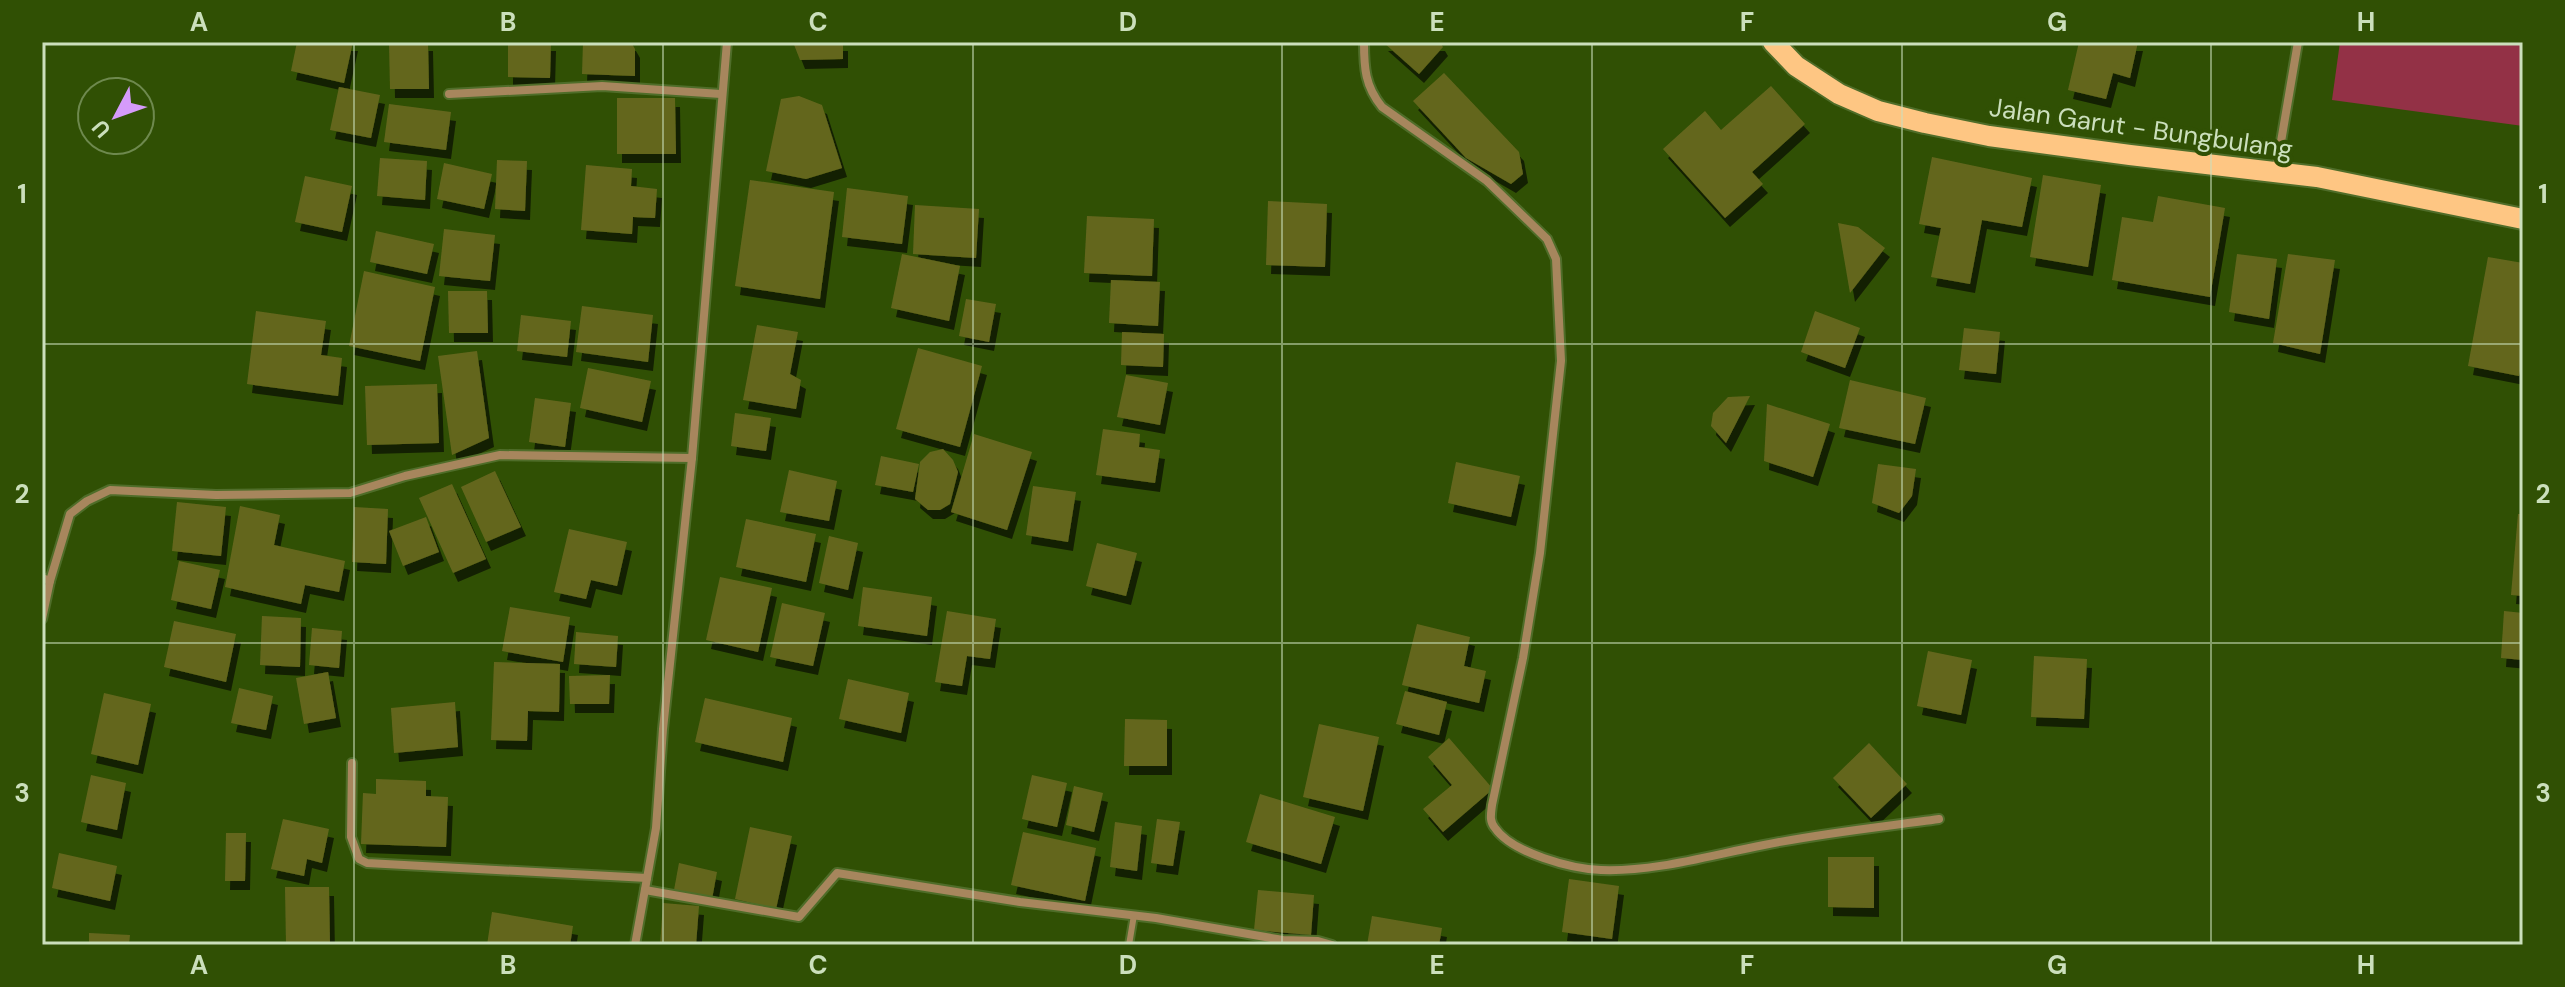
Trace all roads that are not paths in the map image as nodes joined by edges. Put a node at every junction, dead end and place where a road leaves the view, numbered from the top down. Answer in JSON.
{"nodes":[{"id":1,"x":727,"y":42,"type":"edge"},
{"id":2,"x":1364,"y":42,"type":"edge"},
{"id":3,"x":1773,"y":42,"type":"edge"},
{"id":4,"x":2298,"y":42,"type":"edge"},
{"id":5,"x":449,"y":94,"type":"dead end"},
{"id":6,"x":721,"y":94,"type":"junction"},
{"id":7,"x":2275,"y":174,"type":"junction"},
{"id":8,"x":2523,"y":219,"type":"edge"},
{"id":9,"x":692,"y":458,"type":"junction"},
{"id":10,"x":46,"y":580,"type":"edge"},
{"id":11,"x":42,"y":619,"type":"edge"},
{"id":12,"x":352,"y":763,"type":"dead end"},
{"id":13,"x":1939,"y":819,"type":"dead end"},
{"id":14,"x":647,"y":878,"type":"junction"},
{"id":15,"x":645,"y":890,"type":"junction"},
{"id":16,"x":1134,"y":915,"type":"junction"},
{"id":17,"x":635,"y":945,"type":"edge"},
{"id":18,"x":1129,"y":945,"type":"edge"},
{"id":19,"x":1332,"y":945,"type":"edge"}],
"edges":[{"from":1,"to":6,"type":"street"},
{"from":2,"to":13,"type":"street"},
{"from":3,"to":7,"type":"main road","name":"Jalan Garut - Bungbulang"},
{"from":4,"to":7,"type":"street"},
{"from":5,"to":6,"type":"street"},
{"from":6,"to":9,"type":"street"},
{"from":7,"to":8,"type":"main road","name":"Jalan Garut - Bungbulang"},
{"from":9,"to":10,"type":"street"},
{"from":9,"to":14,"type":"street"},
{"from":10,"to":11,"type":"street"},
{"from":12,"to":14,"type":"street"},
{"from":14,"to":15,"type":"street"},
{"from":15,"to":16,"type":"street"},
{"from":15,"to":17,"type":"street"},
{"from":16,"to":18,"type":"lane"},
{"from":16,"to":19,"type":"street"}]}
